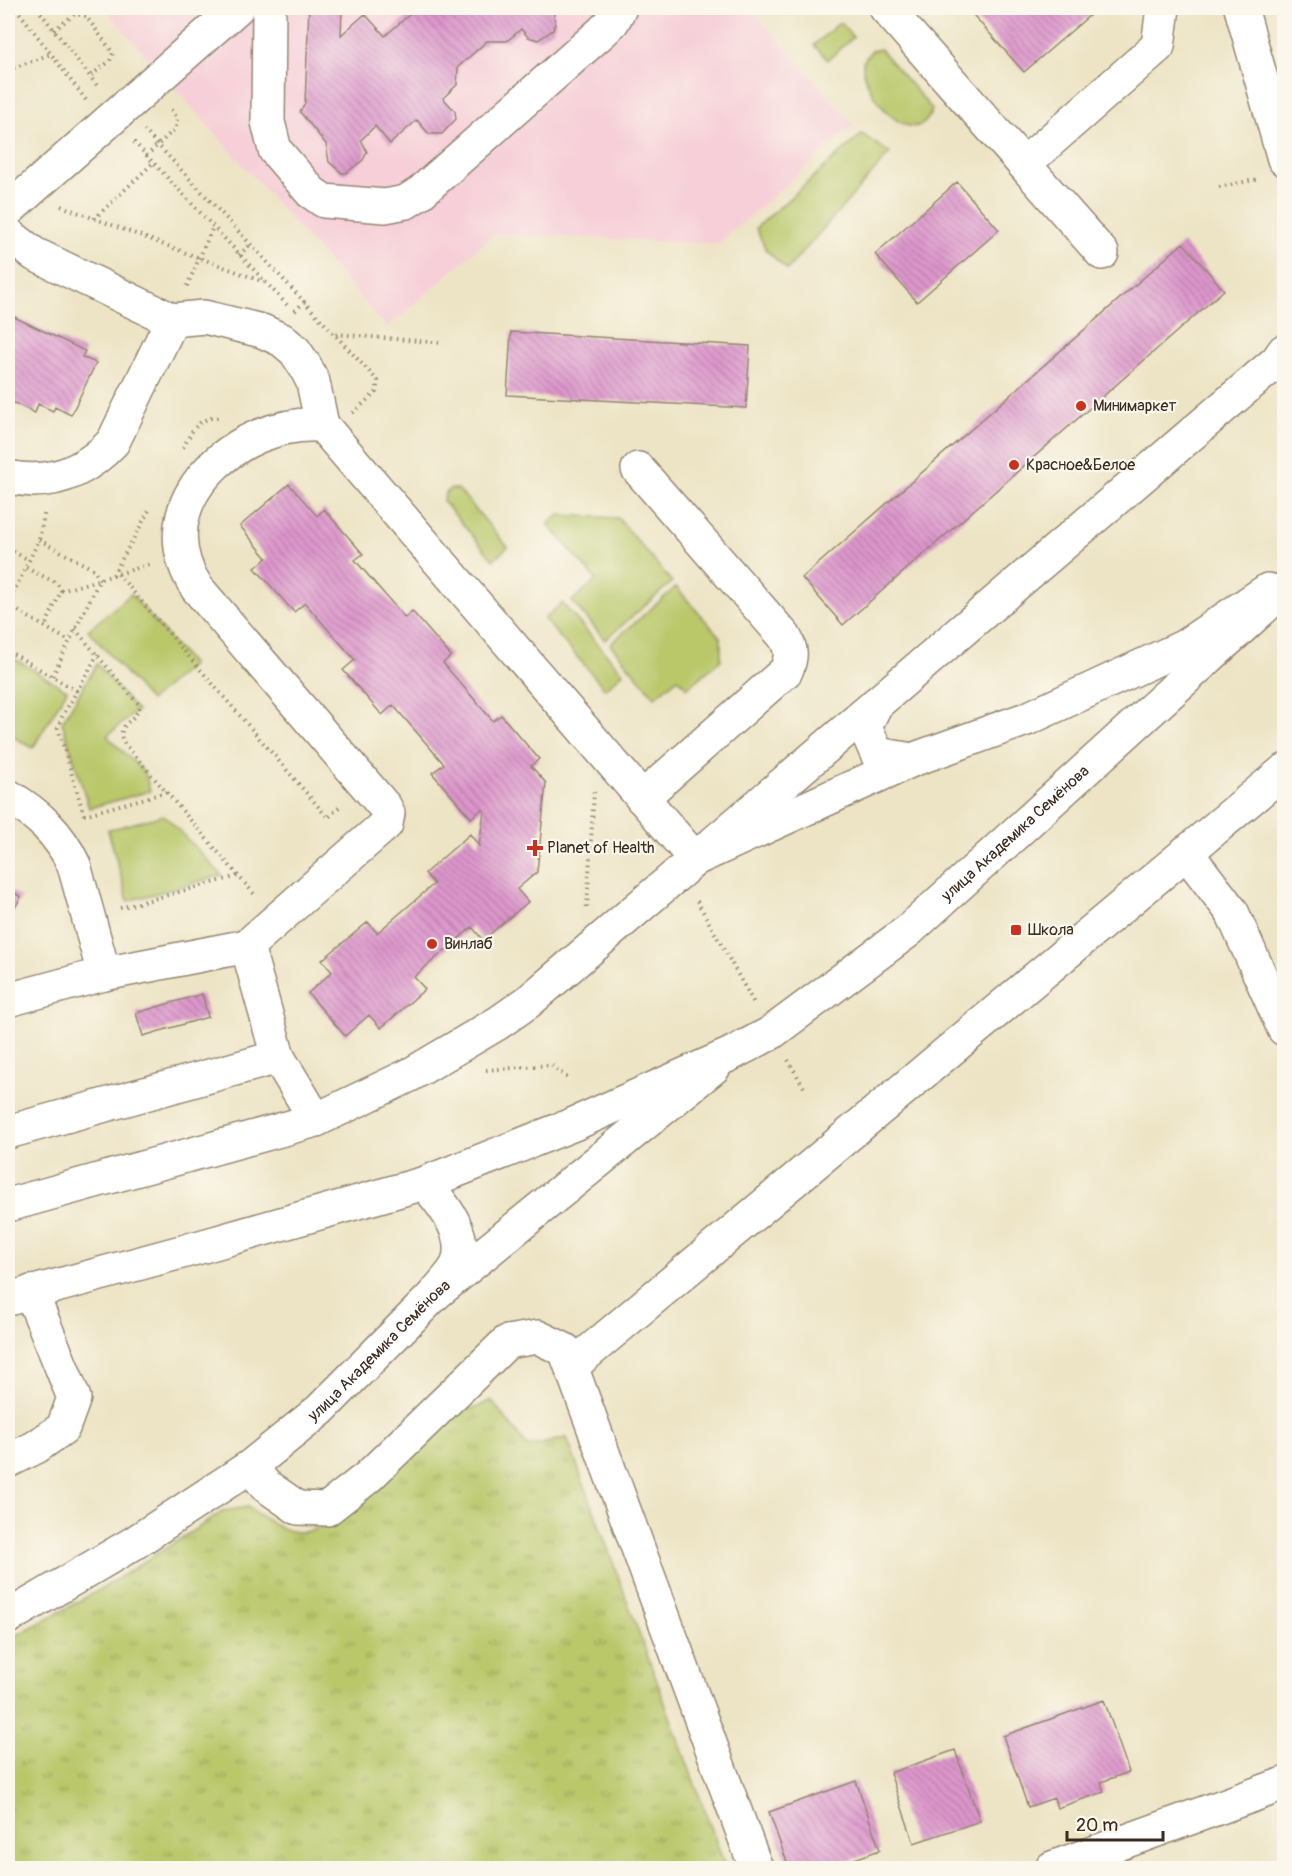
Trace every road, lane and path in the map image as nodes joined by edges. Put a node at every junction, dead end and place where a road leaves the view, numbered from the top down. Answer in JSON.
{"nodes":[{"id":1,"x":16,"y":8,"type":"edge"},
{"id":2,"x":37,"y":8,"type":"edge"},
{"id":3,"x":237,"y":8,"type":"edge"},
{"id":4,"x":269,"y":8,"type":"edge"},
{"id":5,"x":620,"y":8,"type":"edge"},
{"id":6,"x":886,"y":8,"type":"edge"},
{"id":7,"x":1163,"y":8,"type":"edge"},
{"id":8,"x":1241,"y":8,"type":"edge"},
{"id":9,"x":54,"y":30,"type":"junction"},
{"id":10,"x":51,"y":54,"type":"junction"},
{"id":11,"x":8,"y":70,"type":"edge"},
{"id":12,"x":90,"y":76,"type":"junction"},
{"id":13,"x":149,"y":86,"type":"junction"},
{"id":14,"x":114,"y":116,"type":"junction"},
{"id":15,"x":158,"y":145,"type":"junction"},
{"id":16,"x":146,"y":156,"type":"junction"},
{"id":17,"x":1284,"y":159,"type":"edge"},
{"id":18,"x":153,"y":163,"type":"junction"},
{"id":19,"x":1024,"y":164,"type":"junction"},
{"id":20,"x":1253,"y":179,"type":"dead end"},
{"id":21,"x":1219,"y":187,"type":"dead end"},
{"id":22,"x":17,"y":201,"type":"edge"},
{"id":23,"x":94,"y":219,"type":"junction"},
{"id":24,"x":213,"y":227,"type":"junction"},
{"id":25,"x":8,"y":234,"type":"edge"},
{"id":26,"x":251,"y":244,"type":"junction"},
{"id":27,"x":1102,"y":253,"type":"dead end"},
{"id":28,"x":239,"y":255,"type":"junction"},
{"id":29,"x":200,"y":258,"type":"junction"},
{"id":30,"x":266,"y":282,"type":"junction"},
{"id":31,"x":305,"y":301,"type":"junction"},
{"id":32,"x":172,"y":320,"type":"junction"},
{"id":33,"x":335,"y":333,"type":"junction"},
{"id":34,"x":442,"y":343,"type":"dead end"},
{"id":35,"x":1284,"y":351,"type":"edge"},
{"id":36,"x":326,"y":430,"type":"junction"},
{"id":37,"x":638,"y":469,"type":"dead end"},
{"id":38,"x":8,"y":477,"type":"edge"},
{"id":39,"x":47,"y":480,"type":"junction"},
{"id":40,"x":39,"y":540,"type":"junction"},
{"id":41,"x":8,"y":549,"type":"edge"},
{"id":42,"x":181,"y":555,"type":"junction"},
{"id":43,"x":29,"y":560,"type":"junction"},
{"id":44,"x":26,"y":568,"type":"junction"},
{"id":45,"x":118,"y":574,"type":"junction"},
{"id":46,"x":100,"y":579,"type":"junction"},
{"id":47,"x":1284,"y":579,"type":"edge"},
{"id":48,"x":1284,"y":589,"type":"edge"},
{"id":49,"x":61,"y":591,"type":"junction"},
{"id":50,"x":8,"y":605,"type":"edge"},
{"id":51,"x":45,"y":627,"type":"junction"},
{"id":52,"x":75,"y":628,"type":"junction"},
{"id":53,"x":69,"y":641,"type":"junction"},
{"id":54,"x":8,"y":651,"type":"edge"},
{"id":55,"x":98,"y":654,"type":"junction"},
{"id":56,"x":52,"y":677,"type":"junction"},
{"id":57,"x":76,"y":691,"type":"junction"},
{"id":58,"x":876,"y":704,"type":"junction"},
{"id":59,"x":597,"y":746,"type":"junction"},
{"id":60,"x":912,"y":760,"type":"junction"},
{"id":61,"x":1284,"y":771,"type":"edge"},
{"id":62,"x":366,"y":784,"type":"junction"},
{"id":63,"x":167,"y":792,"type":"junction"},
{"id":64,"x":8,"y":796,"type":"edge"},
{"id":65,"x":642,"y":798,"type":"junction"},
{"id":66,"x":84,"y":815,"type":"junction"},
{"id":67,"x":49,"y":825,"type":"junction"},
{"id":68,"x":1186,"y":852,"type":"junction"},
{"id":69,"x":695,"y":859,"type":"junction"},
{"id":70,"x":238,"y":876,"type":"junction"},
{"id":71,"x":587,"y":911,"type":"dead end"},
{"id":72,"x":88,"y":916,"type":"junction"},
{"id":73,"x":277,"y":921,"type":"junction"},
{"id":74,"x":710,"y":926,"type":"dead end"},
{"id":75,"x":247,"y":946,"type":"junction"},
{"id":76,"x":735,"y":972,"type":"dead end"},
{"id":77,"x":104,"y":974,"type":"junction"},
{"id":78,"x":8,"y":1000,"type":"edge"},
{"id":79,"x":1284,"y":1029,"type":"edge"},
{"id":80,"x":729,"y":1055,"type":"junction"},
{"id":81,"x":278,"y":1057,"type":"junction"},
{"id":82,"x":481,"y":1070,"type":"dead end"},
{"id":83,"x":570,"y":1080,"type":"dead end"},
{"id":84,"x":316,"y":1120,"type":"junction"},
{"id":85,"x":8,"y":1132,"type":"edge"},
{"id":86,"x":425,"y":1183,"type":"junction"},
{"id":87,"x":8,"y":1205,"type":"edge"},
{"id":88,"x":435,"y":1294,"type":"junction"},
{"id":89,"x":19,"y":1295,"type":"edge"},
{"id":90,"x":572,"y":1366,"type":"junction"},
{"id":91,"x":8,"y":1461,"type":"edge"},
{"id":92,"x":251,"y":1466,"type":"junction"},
{"id":93,"x":8,"y":1617,"type":"edge"},
{"id":94,"x":1284,"y":1784,"type":"edge"},
{"id":95,"x":756,"y":1869,"type":"edge"},
{"id":96,"x":1052,"y":1869,"type":"edge"}],
"edges":[{"from":1,"to":10,"type":"path"},
{"from":2,"to":9,"type":"path"},
{"from":3,"to":13,"type":"street"},
{"from":4,"to":5,"type":"street"},
{"from":6,"to":19,"type":"street"},
{"from":7,"to":19,"type":"street"},
{"from":8,"to":17,"type":"street"},
{"from":9,"to":12,"type":"path"},
{"from":9,"to":12,"type":"path"},
{"from":10,"to":11,"type":"path"},
{"from":10,"to":14,"type":"path"},
{"from":12,"to":14,"type":"path"},
{"from":13,"to":14,"type":"street"},
{"from":13,"to":15,"type":"path"},
{"from":14,"to":15,"type":"path"},
{"from":14,"to":16,"type":"path"},
{"from":14,"to":22,"type":"street"},
{"from":15,"to":16,"type":"path"},
{"from":15,"to":26,"type":"path"},
{"from":16,"to":18,"type":"path"},
{"from":18,"to":23,"type":"path"},
{"from":18,"to":24,"type":"path"},
{"from":19,"to":27,"type":"street"},
{"from":20,"to":21,"type":"path"},
{"from":22,"to":23,"type":"path"},
{"from":23,"to":29,"type":"path"},
{"from":24,"to":28,"type":"path"},
{"from":24,"to":29,"type":"path"},
{"from":25,"to":32,"type":"street"},
{"from":26,"to":28,"type":"path"},
{"from":26,"to":31,"type":"path"},
{"from":28,"to":30,"type":"path"},
{"from":29,"to":30,"type":"path"},
{"from":29,"to":32,"type":"path"},
{"from":30,"to":31,"type":"path"},
{"from":31,"to":33,"type":"path"},
{"from":32,"to":36,"type":"street"},
{"from":32,"to":39,"type":"street"},
{"from":33,"to":34,"type":"path"},
{"from":33,"to":36,"type":"path"},
{"from":35,"to":58,"type":"street"},
{"from":36,"to":42,"type":"street"},
{"from":36,"to":59,"type":"street"},
{"from":37,"to":65,"type":"street"},
{"from":38,"to":39,"type":"street"},
{"from":39,"to":40,"type":"path"},
{"from":40,"to":43,"type":"path"},
{"from":40,"to":46,"type":"path"},
{"from":41,"to":43,"type":"path"},
{"from":42,"to":45,"type":"path"},
{"from":42,"to":62,"type":"street"},
{"from":43,"to":44,"type":"path"},
{"from":44,"to":49,"type":"path"},
{"from":44,"to":50,"type":"path"},
{"from":45,"to":46,"type":"path"},
{"from":45,"to":62,"type":"path"},
{"from":46,"to":49,"type":"path"},
{"from":46,"to":52,"type":"path"},
{"from":47,"to":60,"type":"street"},
{"from":48,"to":80,"type":"street","name":"улица Академика Семёнова"},
{"from":49,"to":51,"type":"path"},
{"from":50,"to":51,"type":"path"},
{"from":51,"to":53,"type":"path"},
{"from":52,"to":53,"type":"path"},
{"from":52,"to":55,"type":"path"},
{"from":53,"to":56,"type":"path"},
{"from":54,"to":56,"type":"path"},
{"from":55,"to":57,"type":"path"},
{"from":55,"to":63,"type":"path"},
{"from":56,"to":57,"type":"path"},
{"from":57,"to":66,"type":"path"},
{"from":58,"to":60,"type":"street"},
{"from":58,"to":69,"type":"street"},
{"from":59,"to":65,"type":"street"},
{"from":59,"to":71,"type":"path"},
{"from":60,"to":69,"type":"street"},
{"from":61,"to":68,"type":"street"},
{"from":62,"to":73,"type":"street"},
{"from":63,"to":66,"type":"path"},
{"from":63,"to":70,"type":"path"},
{"from":64,"to":67,"type":"street"},
{"from":65,"to":69,"type":"street"},
{"from":66,"to":67,"type":"path"},
{"from":67,"to":72,"type":"street"},
{"from":68,"to":79,"type":"street"},
{"from":68,"to":90,"type":"street"},
{"from":69,"to":84,"type":"street"},
{"from":70,"to":72,"type":"path"},
{"from":70,"to":73,"type":"path"},
{"from":72,"to":77,"type":"street"},
{"from":73,"to":75,"type":"street"},
{"from":74,"to":76,"type":"path"},
{"from":75,"to":77,"type":"street"},
{"from":75,"to":81,"type":"street"},
{"from":77,"to":78,"type":"street"},
{"from":80,"to":86,"type":"street","name":"улица Академика Семёнова"},
{"from":80,"to":88,"type":"street","name":"улица Академика Семёнова"},
{"from":81,"to":84,"type":"street"},
{"from":81,"to":85,"type":"street"},
{"from":82,"to":83,"type":"path"},
{"from":84,"to":87,"type":"street"},
{"from":86,"to":88,"type":"street"},
{"from":86,"to":89,"type":"street","name":"улица Академика Семёнова"},
{"from":88,"to":92,"type":"street","name":"улица Академика Семёнова"},
{"from":89,"to":91,"type":"street"},
{"from":90,"to":92,"type":"street"},
{"from":90,"to":95,"type":"street"},
{"from":92,"to":93,"type":"street","name":"улица Академика Семёнова"},
{"from":94,"to":96,"type":"street"}]}
